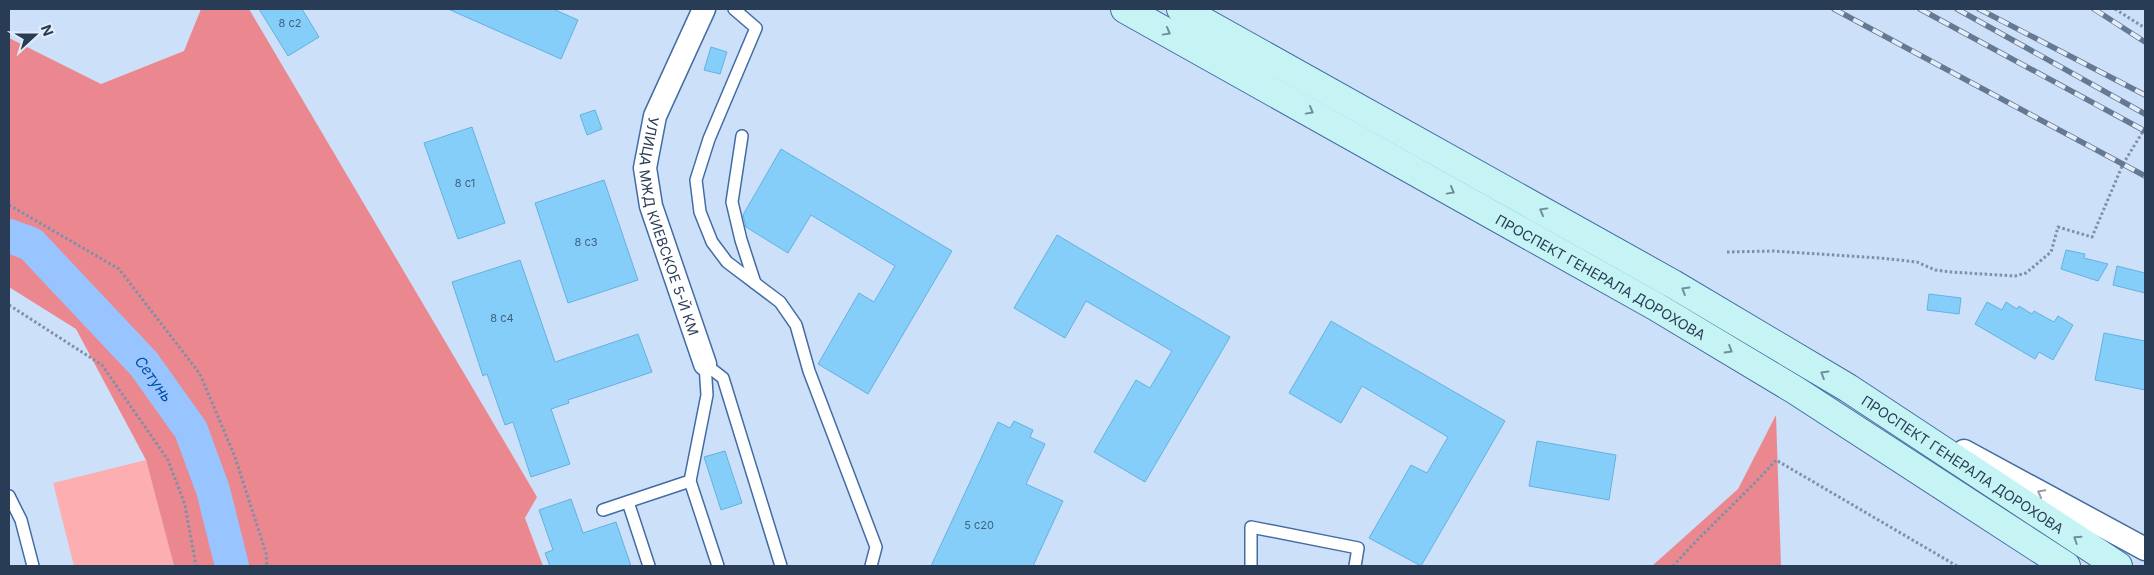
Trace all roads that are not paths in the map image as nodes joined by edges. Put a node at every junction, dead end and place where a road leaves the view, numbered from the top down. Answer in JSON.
{"nodes":[{"id":1,"x":704,"y":9,"type":"edge"},
{"id":2,"x":734,"y":9,"type":"edge"},
{"id":3,"x":1125,"y":9,"type":"edge"},
{"id":4,"x":1181,"y":9,"type":"edge"},
{"id":5,"x":742,"y":136,"type":"dead end"},
{"id":6,"x":755,"y":283,"type":"junction"},
{"id":7,"x":705,"y":364,"type":"junction"},
{"id":8,"x":1848,"y":388,"type":"junction"},
{"id":9,"x":1931,"y":477,"type":"junction"},
{"id":10,"x":690,"y":481,"type":"junction"},
{"id":11,"x":9,"y":496,"type":"edge"},
{"id":12,"x":628,"y":502,"type":"junction"},
{"id":13,"x":603,"y":510,"type":"dead end"},
{"id":14,"x":2145,"y":549,"type":"edge"},
{"id":15,"x":33,"y":566,"type":"edge"},
{"id":16,"x":650,"y":566,"type":"edge"},
{"id":17,"x":718,"y":566,"type":"edge"},
{"id":18,"x":781,"y":566,"type":"edge"},
{"id":19,"x":871,"y":566,"type":"edge"},
{"id":20,"x":1251,"y":566,"type":"edge"},
{"id":21,"x":1354,"y":566,"type":"edge"},
{"id":22,"x":2045,"y":566,"type":"edge"},
{"id":23,"x":2066,"y":566,"type":"edge"},
{"id":24,"x":2118,"y":566,"type":"edge"}],
"edges":[{"from":1,"to":7,"type":"street","name":"УЛИЦА МЖД КИЕВСКОЕ 5-Й КМ"},
{"from":2,"to":6,"type":"lane"},
{"from":3,"to":9,"type":"main road","name":"ПРОСПЕКТ ГЕНЕРАЛА ДОРОХОВА","one_way":true},
{"from":8,"to":4,"type":"main road","name":"ПРОСПЕКТ ГЕНЕРАЛА ДОРОХОВА","one_way":true},
{"from":5,"to":6,"type":"lane"},
{"from":6,"to":19,"type":"lane"},
{"from":7,"to":10,"type":"lane"},
{"from":7,"to":18,"type":"lane"},
{"from":14,"to":8,"type":"street","one_way":true},
{"from":24,"to":8,"type":"main road","name":"ПРОСПЕКТ ГЕНЕРАЛА ДОРОХОВА","one_way":true},
{"from":9,"to":22,"type":"street"},
{"from":9,"to":23,"type":"main road","name":"ПРОСПЕКТ ГЕНЕРАЛА ДОРОХОВА"},
{"from":10,"to":12,"type":"lane"},
{"from":10,"to":17,"type":"lane"},
{"from":11,"to":15,"type":"lane"},
{"from":12,"to":13,"type":"lane"},
{"from":12,"to":16,"type":"lane"},
{"from":20,"to":21,"type":"lane"}]}
